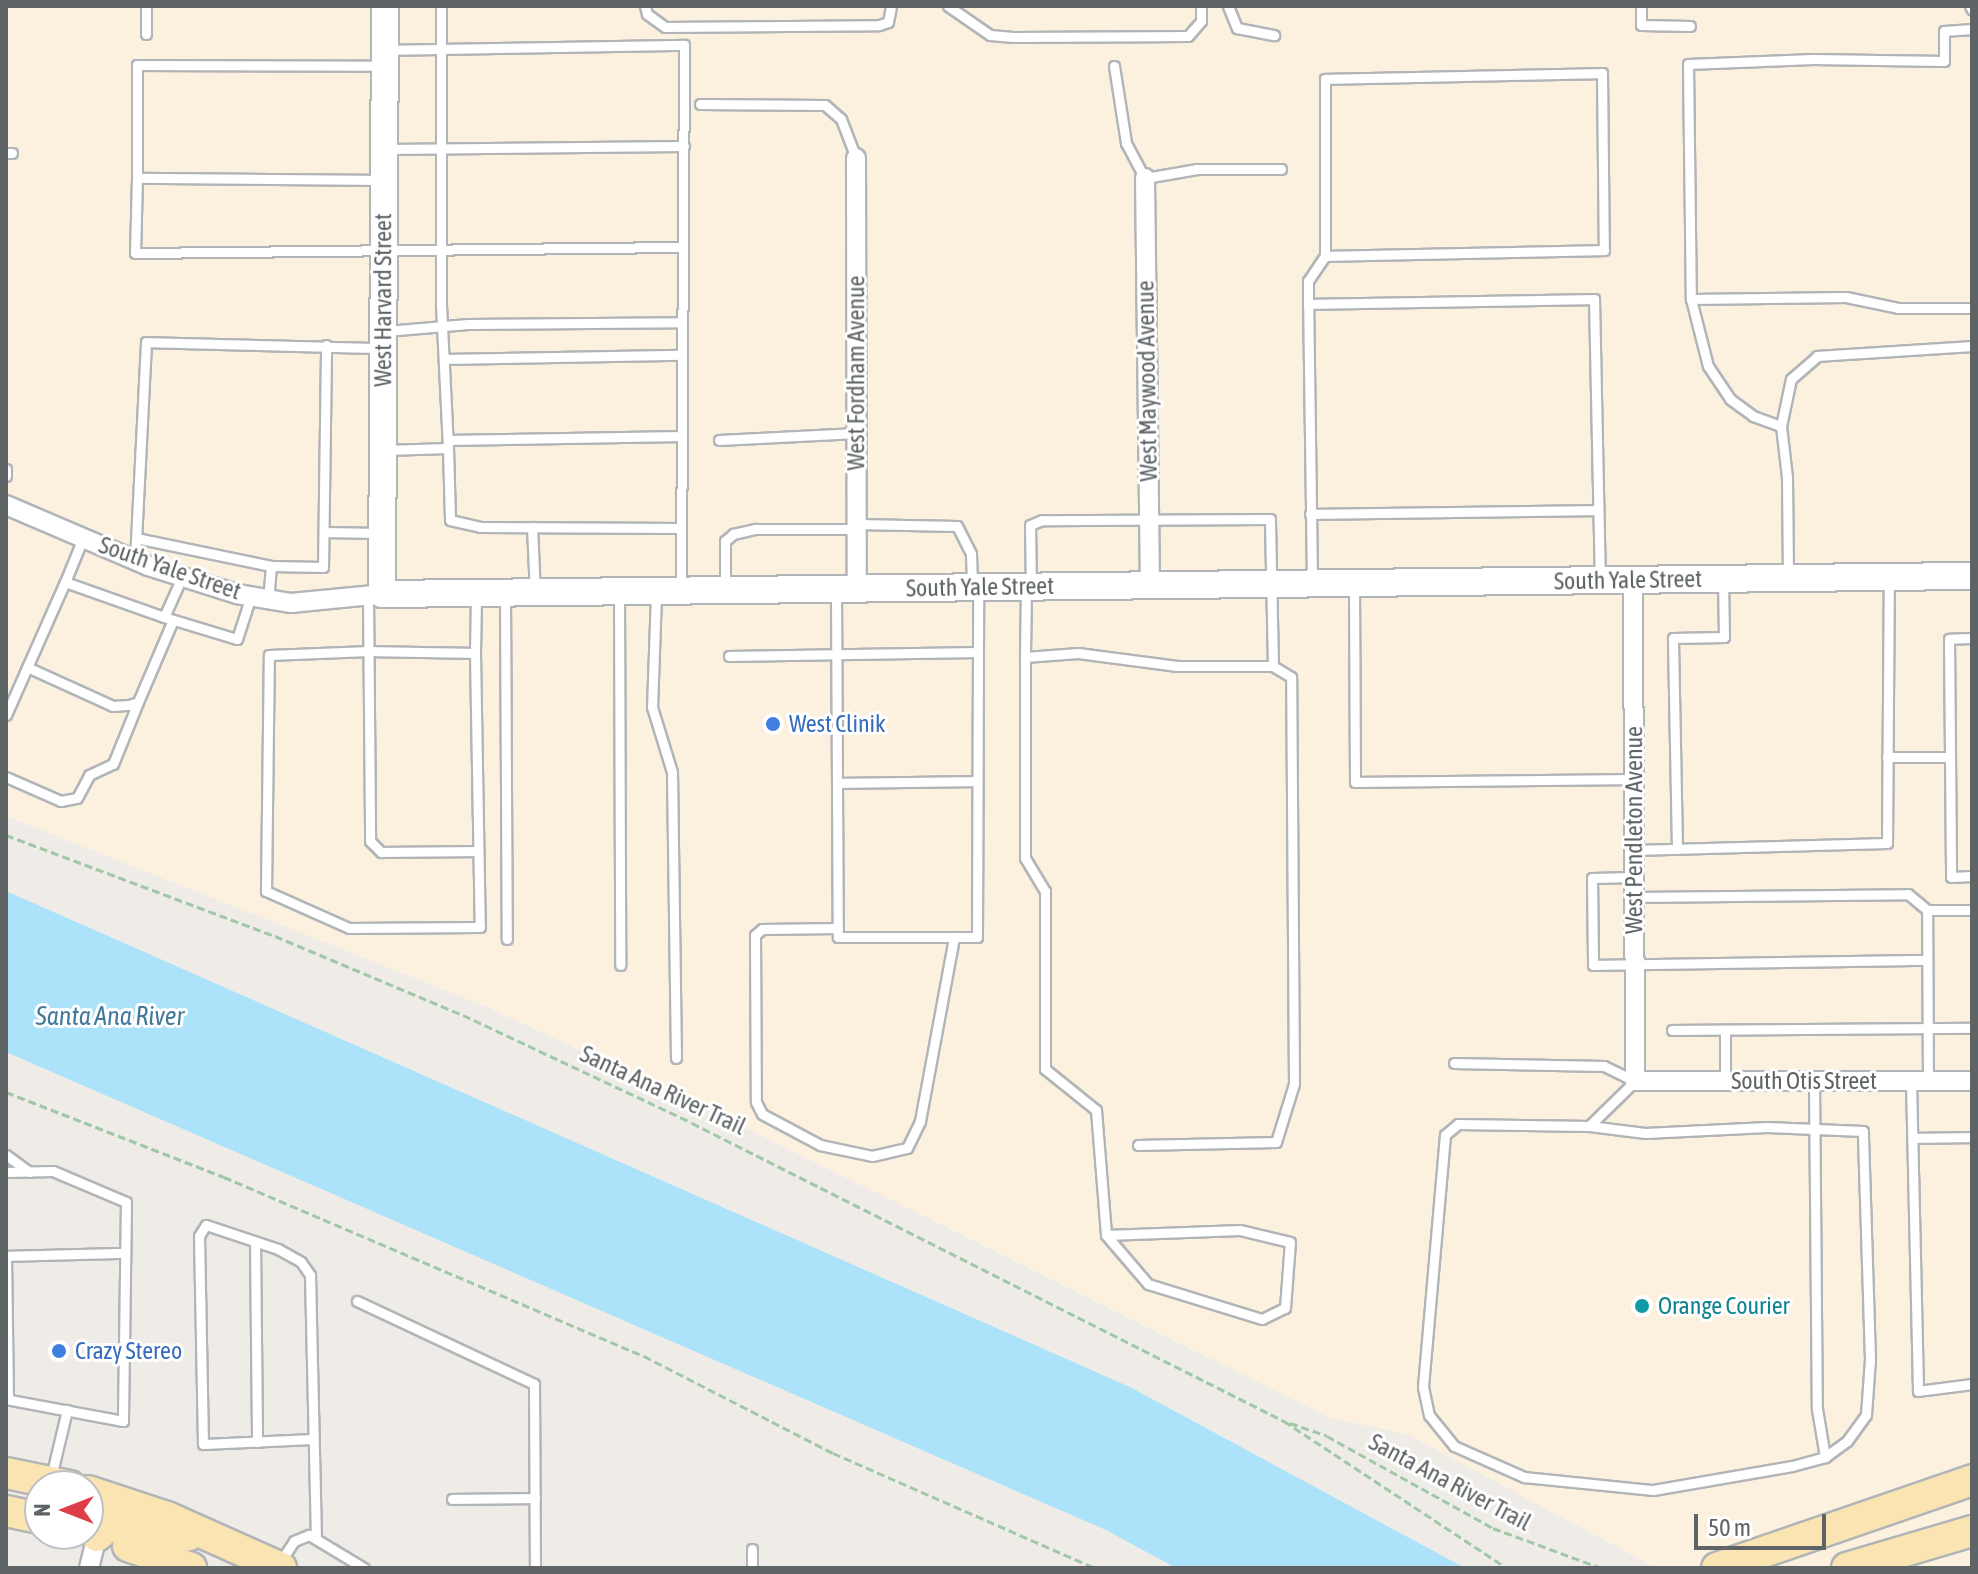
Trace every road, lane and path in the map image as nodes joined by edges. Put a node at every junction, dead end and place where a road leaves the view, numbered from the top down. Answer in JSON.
{"nodes":[{"id":1,"x":146,"y":6,"type":"edge"},
{"id":2,"x":385,"y":6,"type":"edge"},
{"id":3,"x":441,"y":6,"type":"edge"},
{"id":4,"x":645,"y":6,"type":"edge"},
{"id":5,"x":891,"y":6,"type":"edge"},
{"id":6,"x":948,"y":6,"type":"edge"},
{"id":7,"x":1201,"y":6,"type":"edge"},
{"id":8,"x":1228,"y":6,"type":"edge"},
{"id":9,"x":1641,"y":6,"type":"edge"},
{"id":10,"x":1690,"y":26,"type":"dead end"},
{"id":11,"x":1972,"y":29,"type":"edge"},
{"id":12,"x":146,"y":34,"type":"dead end"},
{"id":13,"x":1274,"y":35,"type":"dead end"},
{"id":14,"x":442,"y":49,"type":"junction"},
{"id":15,"x":384,"y":58,"type":"junction"},
{"id":16,"x":1114,"y":66,"type":"dead end"},
{"id":17,"x":700,"y":104,"type":"dead end"},
{"id":18,"x":684,"y":146,"type":"junction"},
{"id":19,"x":384,"y":149,"type":"junction"},
{"id":20,"x":441,"y":149,"type":"junction"},
{"id":21,"x":856,"y":158,"type":"joint"},
{"id":22,"x":1281,"y":169,"type":"dead end"},
{"id":23,"x":137,"y":178,"type":"junction"},
{"id":24,"x":1145,"y":178,"type":"junction"},
{"id":25,"x":384,"y":180,"type":"junction"},
{"id":26,"x":683,"y":247,"type":"junction"},
{"id":27,"x":441,"y":249,"type":"junction"},
{"id":28,"x":383,"y":252,"type":"junction"},
{"id":29,"x":1325,"y":256,"type":"junction"},
{"id":30,"x":1691,"y":299,"type":"junction"},
{"id":31,"x":1308,"y":304,"type":"junction"},
{"id":32,"x":1972,"y":308,"type":"edge"},
{"id":33,"x":682,"y":322,"type":"junction"},
{"id":34,"x":443,"y":329,"type":"junction"},
{"id":35,"x":383,"y":340,"type":"junction"},
{"id":36,"x":326,"y":345,"type":"junction"},
{"id":37,"x":1972,"y":346,"type":"edge"},
{"id":38,"x":682,"y":355,"type":"junction"},
{"id":39,"x":444,"y":359,"type":"junction"},
{"id":40,"x":1781,"y":426,"type":"junction"},
{"id":41,"x":857,"y":433,"type":"junction"},
{"id":42,"x":682,"y":436,"type":"junction"},
{"id":43,"x":719,"y":440,"type":"dead end"},
{"id":44,"x":448,"y":444,"type":"junction"},
{"id":45,"x":382,"y":450,"type":"junction"},
{"id":46,"x":6,"y":469,"type":"edge"},
{"id":47,"x":6,"y":476,"type":"edge"},
{"id":48,"x":6,"y":505,"type":"edge"},
{"id":49,"x":1598,"y":510,"type":"junction"},
{"id":50,"x":1310,"y":514,"type":"junction"},
{"id":51,"x":1148,"y":520,"type":"junction"},
{"id":52,"x":532,"y":527,"type":"junction"},
{"id":53,"x":857,"y":527,"type":"junction"},
{"id":54,"x":681,"y":528,"type":"junction"},
{"id":55,"x":324,"y":532,"type":"junction"},
{"id":56,"x":382,"y":533,"type":"junction"},
{"id":57,"x":83,"y":538,"type":"junction"},
{"id":58,"x":136,"y":538,"type":"junction"},
{"id":59,"x":135,"y":560,"type":"junction"},
{"id":60,"x":271,"y":566,"type":"junction"},
{"id":61,"x":1972,"y":576,"type":"edge"},
{"id":62,"x":182,"y":577,"type":"junction"},
{"id":63,"x":1889,"y":577,"type":"junction"},
{"id":64,"x":1788,"y":578,"type":"junction"},
{"id":65,"x":1723,"y":579,"type":"junction"},
{"id":66,"x":1600,"y":580,"type":"junction"},
{"id":67,"x":1633,"y":580,"type":"junction"},
{"id":68,"x":65,"y":582,"type":"junction"},
{"id":69,"x":1312,"y":583,"type":"junction"},
{"id":70,"x":1354,"y":583,"type":"junction"},
{"id":71,"x":1273,"y":584,"type":"junction"},
{"id":72,"x":1150,"y":585,"type":"junction"},
{"id":73,"x":975,"y":587,"type":"junction"},
{"id":74,"x":1029,"y":587,"type":"junction"},
{"id":75,"x":847,"y":589,"type":"junction"},
{"id":76,"x":725,"y":590,"type":"junction"},
{"id":77,"x":619,"y":591,"type":"junction"},
{"id":78,"x":669,"y":591,"type":"junction"},
{"id":79,"x":535,"y":592,"type":"junction"},
{"id":80,"x":476,"y":593,"type":"junction"},
{"id":81,"x":505,"y":593,"type":"junction"},
{"id":82,"x":375,"y":595,"type":"junction"},
{"id":83,"x":259,"y":598,"type":"junction"},
{"id":84,"x":169,"y":618,"type":"junction"},
{"id":85,"x":1972,"y":638,"type":"edge"},
{"id":86,"x":369,"y":651,"type":"junction"},
{"id":87,"x":978,"y":652,"type":"junction"},
{"id":88,"x":475,"y":653,"type":"junction"},
{"id":89,"x":836,"y":654,"type":"junction"},
{"id":90,"x":729,"y":656,"type":"dead end"},
{"id":91,"x":1025,"y":657,"type":"junction"},
{"id":92,"x":1273,"y":666,"type":"junction"},
{"id":93,"x":27,"y":667,"type":"junction"},
{"id":94,"x":138,"y":702,"type":"junction"},
{"id":95,"x":6,"y":715,"type":"edge"},
{"id":96,"x":1887,"y":757,"type":"junction"},
{"id":97,"x":1950,"y":757,"type":"junction"},
{"id":98,"x":6,"y":777,"type":"edge"},
{"id":99,"x":1633,"y":779,"type":"junction"},
{"id":100,"x":977,"y":781,"type":"junction"},
{"id":101,"x":837,"y":783,"type":"junction"},
{"id":102,"x":6,"y":835,"type":"edge"},
{"id":103,"x":1677,"y":849,"type":"junction"},
{"id":104,"x":1634,"y":850,"type":"junction"},
{"id":105,"x":478,"y":851,"type":"junction"},
{"id":106,"x":1972,"y":876,"type":"edge"},
{"id":107,"x":1634,"y":877,"type":"junction"},
{"id":108,"x":1634,"y":897,"type":"junction"},
{"id":109,"x":1927,"y":910,"type":"junction"},
{"id":110,"x":1972,"y":910,"type":"edge"},
{"id":111,"x":838,"y":928,"type":"junction"},
{"id":112,"x":954,"y":937,"type":"junction"},
{"id":113,"x":507,"y":939,"type":"dead end"},
{"id":114,"x":1927,"y":960,"type":"junction"},
{"id":115,"x":620,"y":965,"type":"dead end"},
{"id":116,"x":1635,"y":966,"type":"junction"},
{"id":117,"x":1928,"y":1028,"type":"junction"},
{"id":118,"x":1972,"y":1028,"type":"edge"},
{"id":119,"x":1672,"y":1030,"type":"dead end"},
{"id":120,"x":1725,"y":1030,"type":"junction"},
{"id":121,"x":676,"y":1058,"type":"dead end"},
{"id":122,"x":1454,"y":1063,"type":"dead end"},
{"id":123,"x":1635,"y":1081,"type":"junction"},
{"id":124,"x":1725,"y":1081,"type":"junction"},
{"id":125,"x":1814,"y":1081,"type":"junction"},
{"id":126,"x":1920,"y":1081,"type":"junction"},
{"id":127,"x":1972,"y":1081,"type":"edge"},
{"id":128,"x":6,"y":1092,"type":"edge"},
{"id":129,"x":1589,"y":1126,"type":"junction"},
{"id":130,"x":1815,"y":1129,"type":"junction"},
{"id":131,"x":1972,"y":1137,"type":"edge"},
{"id":132,"x":1913,"y":1138,"type":"junction"},
{"id":133,"x":1138,"y":1145,"type":"dead end"},
{"id":134,"x":6,"y":1155,"type":"edge"},
{"id":135,"x":6,"y":1172,"type":"edge"},
{"id":136,"x":29,"y":1172,"type":"junction"},
{"id":137,"x":1106,"y":1235,"type":"junction"},
{"id":138,"x":255,"y":1242,"type":"junction"},
{"id":139,"x":123,"y":1253,"type":"junction"},
{"id":140,"x":6,"y":1256,"type":"edge"},
{"id":141,"x":357,"y":1301,"type":"dead end"},
{"id":142,"x":1972,"y":1384,"type":"edge"},
{"id":143,"x":7,"y":1399,"type":"edge"},
{"id":144,"x":67,"y":1410,"type":"junction"},
{"id":145,"x":1284,"y":1421,"type":"junction"},
{"id":146,"x":313,"y":1439,"type":"junction"},
{"id":147,"x":257,"y":1442,"type":"junction"},
{"id":148,"x":1825,"y":1457,"type":"junction"},
{"id":149,"x":58,"y":1470,"type":"edge"},
{"id":150,"x":1972,"y":1480,"type":"edge"},
{"id":151,"x":104,"y":1497,"type":"edge"},
{"id":152,"x":535,"y":1498,"type":"junction"},
{"id":153,"x":452,"y":1499,"type":"dead end"},
{"id":154,"x":104,"y":1528,"type":"edge"},
{"id":155,"x":1972,"y":1531,"type":"edge"},
{"id":156,"x":199,"y":1532,"type":"junction"},
{"id":157,"x":316,"y":1538,"type":"junction"},
{"id":158,"x":104,"y":1539,"type":"edge"},
{"id":159,"x":752,"y":1549,"type":"dead end"},
{"id":160,"x":279,"y":1567,"type":"edge"},
{"id":161,"x":191,"y":1568,"type":"edge"},
{"id":162,"x":364,"y":1568,"type":"edge"},
{"id":163,"x":535,"y":1568,"type":"edge"},
{"id":164,"x":752,"y":1568,"type":"edge"},
{"id":165,"x":1095,"y":1568,"type":"edge"},
{"id":166,"x":1507,"y":1568,"type":"edge"},
{"id":167,"x":1601,"y":1568,"type":"edge"},
{"id":168,"x":1717,"y":1568,"type":"edge"},
{"id":169,"x":1847,"y":1568,"type":"edge"}],
"edges":[{"from":1,"to":12,"type":"lane"},
{"from":2,"to":15,"type":"street","name":"West Harvard Street"},
{"from":3,"to":14,"type":"lane"},
{"from":4,"to":5,"type":"lane"},
{"from":6,"to":7,"type":"lane"},
{"from":8,"to":13,"type":"lane"},
{"from":9,"to":10,"type":"lane"},
{"from":11,"to":30,"type":"lane"},
{"from":14,"to":15,"type":"lane"},
{"from":14,"to":18,"type":"lane"},
{"from":14,"to":20,"type":"lane"},
{"from":15,"to":19,"type":"street","name":"West Harvard Street"},
{"from":15,"to":23,"type":"lane"},
{"from":16,"to":24,"type":"lane"},
{"from":17,"to":21,"type":"lane"},
{"from":18,"to":20,"type":"lane"},
{"from":18,"to":26,"type":"lane"},
{"from":19,"to":20,"type":"lane"},
{"from":19,"to":25,"type":"street","name":"West Harvard Street"},
{"from":20,"to":27,"type":"lane"},
{"from":21,"to":41,"type":"street","name":"West Fordham Avenue"},
{"from":22,"to":24,"type":"lane"},
{"from":23,"to":25,"type":"lane"},
{"from":23,"to":28,"type":"lane"},
{"from":24,"to":51,"type":"street","name":"West Maywood Avenue"},
{"from":25,"to":28,"type":"street","name":"West Harvard Street"},
{"from":26,"to":27,"type":"lane"},
{"from":26,"to":33,"type":"lane"},
{"from":27,"to":28,"type":"lane"},
{"from":27,"to":34,"type":"lane"},
{"from":28,"to":35,"type":"street","name":"West Harvard Street"},
{"from":29,"to":29,"type":"lane"},
{"from":29,"to":31,"type":"lane"},
{"from":30,"to":32,"type":"lane"},
{"from":30,"to":40,"type":"lane"},
{"from":31,"to":49,"type":"lane"},
{"from":31,"to":50,"type":"lane"},
{"from":33,"to":34,"type":"lane"},
{"from":33,"to":38,"type":"lane"},
{"from":34,"to":35,"type":"lane"},
{"from":34,"to":39,"type":"lane"},
{"from":35,"to":36,"type":"lane"},
{"from":35,"to":45,"type":"street","name":"West Harvard Street"},
{"from":36,"to":55,"type":"lane"},
{"from":36,"to":58,"type":"lane"},
{"from":37,"to":40,"type":"lane"},
{"from":38,"to":39,"type":"lane"},
{"from":38,"to":42,"type":"lane"},
{"from":39,"to":44,"type":"lane"},
{"from":40,"to":64,"type":"lane"},
{"from":41,"to":43,"type":"lane"},
{"from":41,"to":53,"type":"street","name":"West Fordham Avenue"},
{"from":42,"to":44,"type":"lane"},
{"from":42,"to":54,"type":"lane"},
{"from":44,"to":45,"type":"lane"},
{"from":44,"to":52,"type":"lane"},
{"from":45,"to":56,"type":"street","name":"West Harvard Street"},
{"from":46,"to":47,"type":"lane"},
{"from":48,"to":57,"type":"street","name":"South Yale Street"},
{"from":49,"to":50,"type":"lane"},
{"from":49,"to":66,"type":"lane"},
{"from":50,"to":69,"type":"lane"},
{"from":51,"to":71,"type":"lane"},
{"from":51,"to":72,"type":"street","name":"West Maywood Avenue"},
{"from":51,"to":74,"type":"lane"},
{"from":52,"to":54,"type":"lane"},
{"from":52,"to":79,"type":"lane"},
{"from":53,"to":73,"type":"lane"},
{"from":53,"to":75,"type":"street","name":"West Fordham Avenue"},
{"from":53,"to":76,"type":"lane"},
{"from":54,"to":78,"type":"lane"},
{"from":55,"to":56,"type":"lane"},
{"from":55,"to":60,"type":"lane"},
{"from":56,"to":82,"type":"street","name":"West Harvard Street"},
{"from":57,"to":59,"type":"street","name":"South Yale Street"},
{"from":57,"to":68,"type":"lane"},
{"from":58,"to":59,"type":"lane"},
{"from":58,"to":60,"type":"lane"},
{"from":59,"to":62,"type":"street","name":"South Yale Street"},
{"from":60,"to":83,"type":"lane"},
{"from":61,"to":63,"type":"street","name":"South Yale Street"},
{"from":62,"to":83,"type":"street","name":"South Yale Street"},
{"from":62,"to":84,"type":"lane"},
{"from":63,"to":64,"type":"street","name":"South Yale Street"},
{"from":63,"to":96,"type":"lane"},
{"from":64,"to":65,"type":"street","name":"South Yale Street"},
{"from":65,"to":67,"type":"street","name":"South Yale Street"},
{"from":65,"to":103,"type":"lane"},
{"from":66,"to":67,"type":"street","name":"South Yale Street"},
{"from":66,"to":70,"type":"street","name":"South Yale Street"},
{"from":67,"to":99,"type":"street","name":"West Pendleton Avenue"},
{"from":68,"to":84,"type":"lane"},
{"from":68,"to":93,"type":"lane"},
{"from":69,"to":70,"type":"street","name":"South Yale Street"},
{"from":69,"to":71,"type":"street","name":"South Yale Street"},
{"from":70,"to":99,"type":"lane"},
{"from":71,"to":72,"type":"street","name":"South Yale Street"},
{"from":71,"to":92,"type":"lane"},
{"from":72,"to":74,"type":"street","name":"South Yale Street"},
{"from":73,"to":74,"type":"street","name":"South Yale Street"},
{"from":73,"to":75,"type":"street","name":"South Yale Street"},
{"from":73,"to":87,"type":"lane"},
{"from":74,"to":91,"type":"lane"},
{"from":75,"to":76,"type":"street","name":"South Yale Street"},
{"from":75,"to":89,"type":"lane"},
{"from":76,"to":78,"type":"street","name":"South Yale Street"},
{"from":77,"to":78,"type":"street","name":"South Yale Street"},
{"from":77,"to":79,"type":"street","name":"South Yale Street"},
{"from":77,"to":115,"type":"lane"},
{"from":78,"to":121,"type":"lane"},
{"from":79,"to":81,"type":"street","name":"South Yale Street"},
{"from":80,"to":81,"type":"street","name":"South Yale Street"},
{"from":80,"to":82,"type":"street","name":"South Yale Street"},
{"from":80,"to":88,"type":"lane"},
{"from":81,"to":113,"type":"lane"},
{"from":82,"to":83,"type":"street","name":"South Yale Street"},
{"from":82,"to":86,"type":"lane"},
{"from":83,"to":84,"type":"lane"},
{"from":84,"to":94,"type":"lane"},
{"from":85,"to":97,"type":"lane"},
{"from":86,"to":88,"type":"lane"},
{"from":86,"to":105,"type":"lane"},
{"from":86,"to":105,"type":"lane"},
{"from":87,"to":89,"type":"lane"},
{"from":87,"to":100,"type":"lane"},
{"from":88,"to":105,"type":"lane"},
{"from":89,"to":90,"type":"lane"},
{"from":89,"to":101,"type":"lane"},
{"from":91,"to":92,"type":"lane"},
{"from":91,"to":137,"type":"lane"},
{"from":92,"to":133,"type":"lane"},
{"from":93,"to":94,"type":"lane"},
{"from":93,"to":95,"type":"lane"},
{"from":94,"to":98,"type":"lane"},
{"from":96,"to":97,"type":"lane"},
{"from":96,"to":103,"type":"lane"},
{"from":97,"to":106,"type":"lane"},
{"from":99,"to":104,"type":"street","name":"West Pendleton Avenue"},
{"from":100,"to":101,"type":"lane"},
{"from":100,"to":112,"type":"lane"},
{"from":101,"to":111,"type":"lane"},
{"from":102,"to":145,"type":"path","name":"Santa Ana River Trail"},
{"from":103,"to":104,"type":"lane"},
{"from":104,"to":107,"type":"street","name":"West Pendleton Avenue"},
{"from":107,"to":108,"type":"street","name":"West Pendleton Avenue"},
{"from":107,"to":116,"type":"lane"},
{"from":108,"to":109,"type":"lane"},
{"from":108,"to":116,"type":"street","name":"West Pendleton Avenue"},
{"from":109,"to":110,"type":"lane"},
{"from":109,"to":114,"type":"lane"},
{"from":111,"to":112,"type":"lane"},
{"from":111,"to":112,"type":"lane"},
{"from":114,"to":116,"type":"lane"},
{"from":114,"to":117,"type":"lane"},
{"from":116,"to":123,"type":"street","name":"West Pendleton Avenue"},
{"from":117,"to":118,"type":"lane"},
{"from":117,"to":120,"type":"lane"},
{"from":117,"to":126,"type":"lane"},
{"from":119,"to":120,"type":"lane"},
{"from":120,"to":124,"type":"lane"},
{"from":122,"to":123,"type":"lane"},
{"from":123,"to":124,"type":"street","name":"South Otis Street"},
{"from":123,"to":129,"type":"lane"},
{"from":124,"to":125,"type":"street","name":"South Otis Street"},
{"from":125,"to":126,"type":"street","name":"South Otis Street"},
{"from":125,"to":130,"type":"lane"},
{"from":126,"to":127,"type":"street","name":"South Otis Street"},
{"from":126,"to":132,"type":"lane"},
{"from":128,"to":165,"type":"path"},
{"from":129,"to":130,"type":"lane"},
{"from":129,"to":148,"type":"lane"},
{"from":130,"to":148,"type":"lane"},
{"from":130,"to":148,"type":"lane"},
{"from":131,"to":132,"type":"lane"},
{"from":132,"to":142,"type":"lane"},
{"from":134,"to":136,"type":"lane"},
{"from":135,"to":136,"type":"lane"},
{"from":136,"to":139,"type":"lane"},
{"from":137,"to":137,"type":"lane"},
{"from":138,"to":146,"type":"lane"},
{"from":138,"to":147,"type":"lane"},
{"from":138,"to":147,"type":"lane"},
{"from":139,"to":140,"type":"lane"},
{"from":139,"to":144,"type":"lane"},
{"from":140,"to":143,"type":"lane"},
{"from":141,"to":152,"type":"lane"},
{"from":143,"to":144,"type":"lane"},
{"from":144,"to":149,"type":"lane"},
{"from":145,"to":166,"type":"path","name":"Santa Ana River Trail"},
{"from":145,"to":167,"type":"path","name":"Santa Ana River Trail"},
{"from":146,"to":147,"type":"lane"},
{"from":146,"to":157,"type":"lane"},
{"from":150,"to":168,"type":"main road"},
{"from":151,"to":156,"type":"main road"},
{"from":152,"to":153,"type":"lane"},
{"from":152,"to":163,"type":"lane"},
{"from":154,"to":156,"type":"main road"},
{"from":155,"to":169,"type":"main road"},
{"from":156,"to":160,"type":"main road"},
{"from":157,"to":160,"type":"lane"},
{"from":157,"to":162,"type":"lane"},
{"from":158,"to":161,"type":"main road"},
{"from":159,"to":164,"type":"lane"}]}
